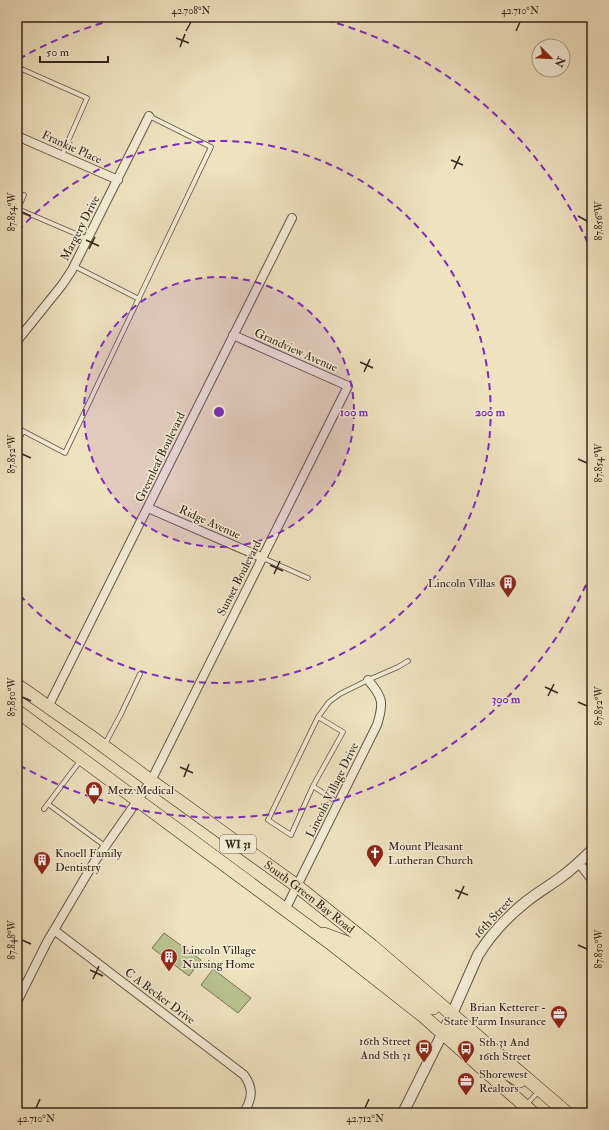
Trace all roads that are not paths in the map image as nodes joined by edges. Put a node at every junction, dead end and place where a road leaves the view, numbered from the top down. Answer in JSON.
{"nodes":[{"id":1,"x":17,"y":67,"type":"edge"},
{"id":2,"x":149,"y":116,"type":"joint"},
{"id":3,"x":17,"y":136,"type":"edge"},
{"id":4,"x":62,"y":156,"type":"junction"},
{"id":5,"x":118,"y":180,"type":"junction"},
{"id":6,"x":24,"y":195,"type":"dead end"},
{"id":7,"x":292,"y":218,"type":"dead end"},
{"id":8,"x":88,"y":239,"type":"junction"},
{"id":9,"x":74,"y":266,"type":"junction"},
{"id":10,"x":139,"y":299,"type":"junction"},
{"id":11,"x":234,"y":335,"type":"junction"},
{"id":12,"x":17,"y":341,"type":"edge"},
{"id":13,"x":348,"y":386,"type":"joint"},
{"id":14,"x":17,"y":427,"type":"edge"},
{"id":15,"x":24,"y":430,"type":"junction"},
{"id":16,"x":17,"y":444,"type":"edge"},
{"id":17,"x":148,"y":508,"type":"junction"},
{"id":18,"x":263,"y":558,"type":"junction"},
{"id":19,"x":308,"y":578,"type":"dead end"},
{"id":20,"x":408,"y":661,"type":"dead end"},
{"id":21,"x":140,"y":674,"type":"dead end"},
{"id":22,"x":368,"y":680,"type":"junction"},
{"id":23,"x":17,"y":685,"type":"edge"},
{"id":24,"x":48,"y":707,"type":"junction"},
{"id":25,"x":17,"y":711,"type":"edge"},
{"id":26,"x":318,"y":717,"type":"junction"},
{"id":27,"x":104,"y":746,"type":"junction"},
{"id":28,"x":81,"y":759,"type":"junction"},
{"id":29,"x":151,"y":781,"type":"junction"},
{"id":30,"x":313,"y":786,"type":"junction"},
{"id":31,"x":137,"y":800,"type":"junction"},
{"id":32,"x":48,"y":804,"type":"junction"},
{"id":33,"x":338,"y":804,"type":"junction"},
{"id":34,"x":44,"y":809,"type":"dead end"},
{"id":35,"x":106,"y":846,"type":"junction"},
{"id":36,"x":592,"y":850,"type":"edge"},
{"id":37,"x":579,"y":863,"type":"junction"},
{"id":38,"x":592,"y":880,"type":"edge"},
{"id":39,"x":297,"y":886,"type":"junction"},
{"id":40,"x":285,"y":910,"type":"junction"},
{"id":41,"x":54,"y":930,"type":"junction"},
{"id":42,"x":312,"y":930,"type":"junction"},
{"id":43,"x":17,"y":1002,"type":"edge"},
{"id":44,"x":452,"y":1014,"type":"junction"},
{"id":45,"x":442,"y":1033,"type":"junction"},
{"id":46,"x":540,"y":1090,"type":"junction"},
{"id":47,"x":529,"y":1109,"type":"edge"},
{"id":48,"x":244,"y":1113,"type":"edge"},
{"id":49,"x":403,"y":1113,"type":"edge"},
{"id":50,"x":567,"y":1113,"type":"edge"}],
"edges":[{"from":1,"to":4,"type":"lane"},
{"from":2,"to":5,"type":"street","name":"Margery Drive"},
{"from":2,"to":10,"type":"lane"},
{"from":3,"to":4,"type":"street","name":"Frankie Place"},
{"from":4,"to":5,"type":"street","name":"Frankie Place"},
{"from":5,"to":8,"type":"street","name":"Margery Drive"},
{"from":6,"to":8,"type":"lane"},
{"from":7,"to":11,"type":"street","name":"Greenleaf Boulevard"},
{"from":8,"to":9,"type":"street","name":"Margery Drive"},
{"from":9,"to":10,"type":"lane"},
{"from":9,"to":12,"type":"street","name":"Margery Drive"},
{"from":10,"to":15,"type":"lane"},
{"from":11,"to":13,"type":"street","name":"Grandview Avenue"},
{"from":11,"to":17,"type":"street","name":"Greenleaf Boulevard"},
{"from":13,"to":18,"type":"street","name":"Sunset Boulevard"},
{"from":14,"to":15,"type":"lane"},
{"from":15,"to":16,"type":"lane"},
{"from":17,"to":18,"type":"street","name":"Ridge Avenue"},
{"from":17,"to":24,"type":"street","name":"Greenleaf Boulevard"},
{"from":18,"to":19,"type":"lane"},
{"from":18,"to":29,"type":"street","name":"Sunset Boulevard"},
{"from":20,"to":22,"type":"lane"},
{"from":21,"to":27,"type":"lane"},
{"from":22,"to":26,"type":"lane"},
{"from":22,"to":33,"type":"street","name":"Lincoln Village Drive"},
{"from":23,"to":24,"type":"main road","name":"South Green Bay Road","number":"WI 31"},
{"from":24,"to":27,"type":"main road","name":"South Green Bay Road","number":"WI 31"},
{"from":25,"to":28,"type":"main road","name":"South Green Bay Road","number":"WI 31"},
{"from":26,"to":30,"type":"lane"},
{"from":26,"to":30,"type":"lane"},
{"from":27,"to":29,"type":"main road","name":"South Green Bay Road","number":"WI 31"},
{"from":28,"to":31,"type":"main road","name":"South Green Bay Road","number":"WI 31"},
{"from":28,"to":32,"type":"lane"},
{"from":29,"to":31,"type":"street","name":"Sunset Boulevard"},
{"from":29,"to":39,"type":"main road","name":"South Green Bay Road","number":"WI 31"},
{"from":30,"to":33,"type":"lane"},
{"from":31,"to":35,"type":"street","name":"Sunset Boulevard"},
{"from":31,"to":40,"type":"main road","name":"South Green Bay Road","number":"WI 31"},
{"from":32,"to":34,"type":"lane"},
{"from":32,"to":35,"type":"lane"},
{"from":33,"to":39,"type":"street","name":"Lincoln Village Drive"},
{"from":35,"to":41,"type":"street","name":"Sunset Boulevard"},
{"from":36,"to":37,"type":"street","name":"16th Street"},
{"from":37,"to":38,"type":"street"},
{"from":37,"to":44,"type":"street","name":"16th Street"},
{"from":39,"to":40,"type":"street","name":"Lincoln Village Drive"},
{"from":39,"to":44,"type":"main road","name":"South Green Bay Road","number":"WI 31"},
{"from":40,"to":42,"type":"main road","name":"South Green Bay Road","number":"WI 31"},
{"from":41,"to":43,"type":"street","name":"Sunset Boulevard"},
{"from":41,"to":48,"type":"street","name":"C A Becker Drive"},
{"from":42,"to":44,"type":"main road"},
{"from":42,"to":45,"type":"main road","name":"South Green Bay Road","number":"WI 31"},
{"from":44,"to":45,"type":"street","name":"16th Street"},
{"from":44,"to":46,"type":"main road","name":"South Green Bay Road","number":"WI 31"},
{"from":45,"to":46,"type":"main road"},
{"from":45,"to":47,"type":"main road","name":"South Green Bay Road","number":"WI 31"},
{"from":45,"to":49,"type":"street","name":"16th Street"},
{"from":46,"to":47,"type":"lane"},
{"from":46,"to":50,"type":"main road","name":"South Green Bay Road","number":"WI 31"}]}
